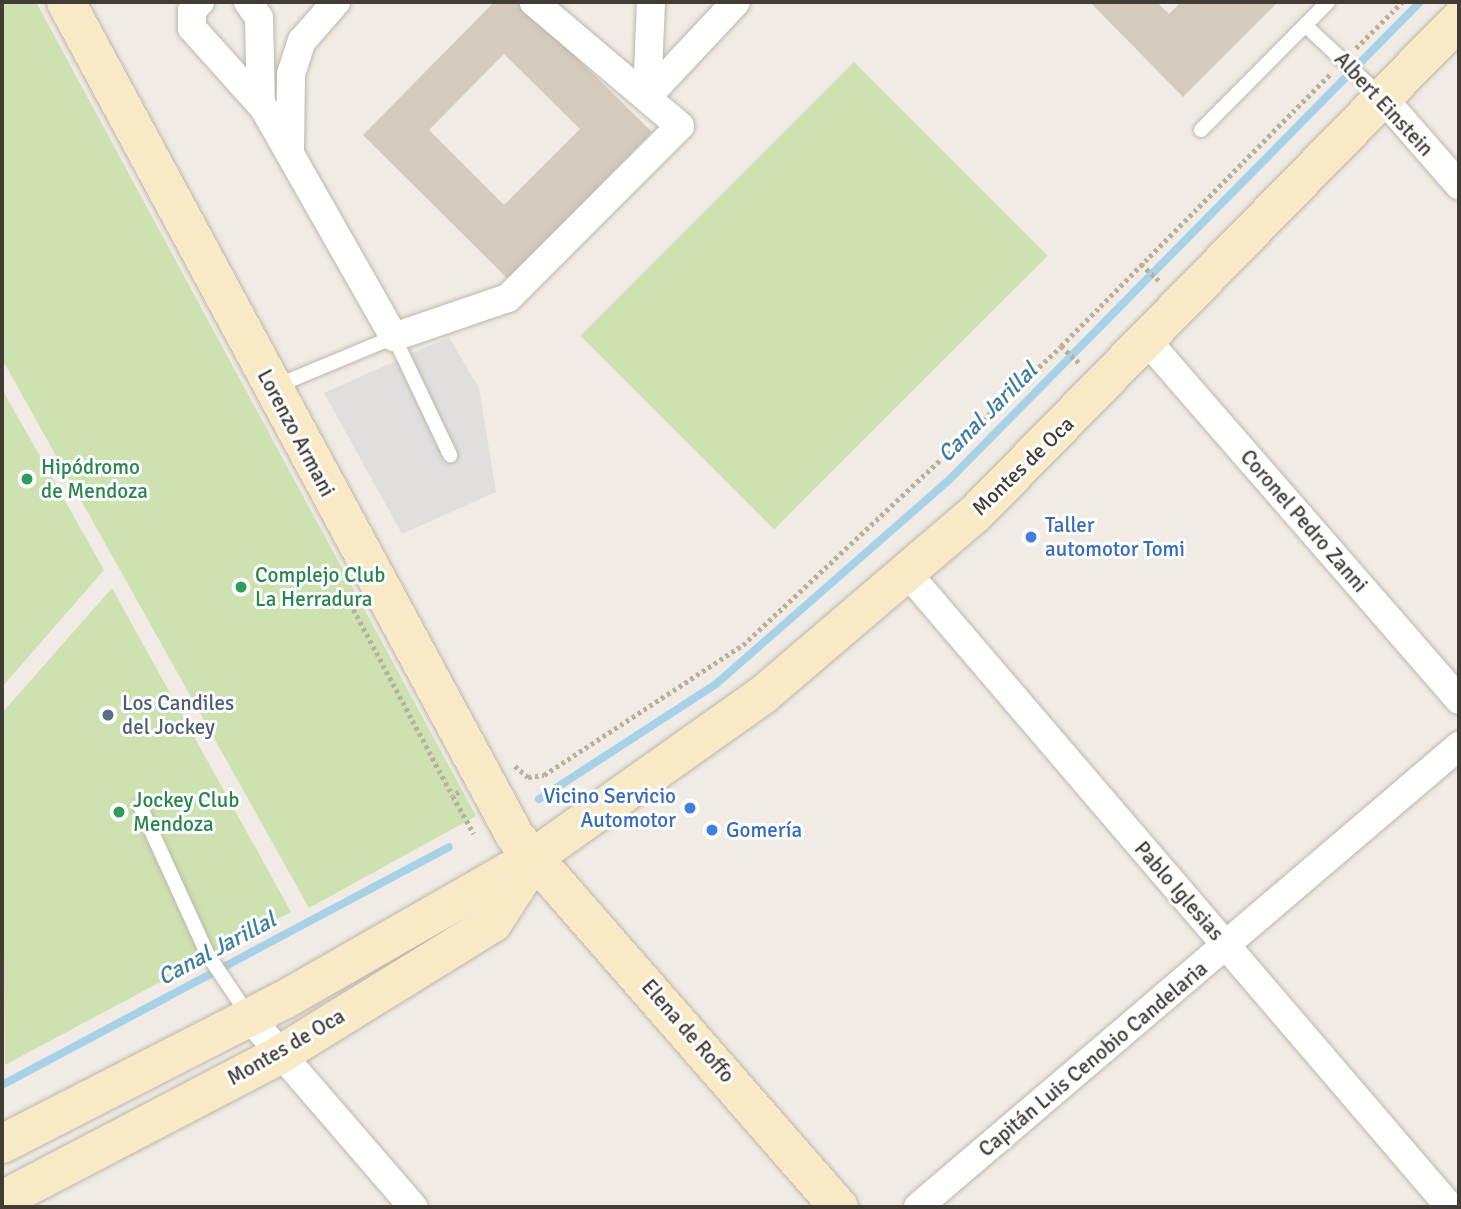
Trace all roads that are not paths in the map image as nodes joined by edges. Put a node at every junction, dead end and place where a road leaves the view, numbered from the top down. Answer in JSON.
{"nodes":[{"id":1,"x":66,"y":2,"type":"edge"},
{"id":2,"x":200,"y":2,"type":"edge"},
{"id":3,"x":248,"y":2,"type":"edge"},
{"id":4,"x":336,"y":2,"type":"edge"},
{"id":5,"x":534,"y":2,"type":"edge"},
{"id":6,"x":651,"y":2,"type":"edge"},
{"id":7,"x":736,"y":2,"type":"edge"},
{"id":8,"x":1328,"y":2,"type":"edge"},
{"id":9,"x":1459,"y":20,"type":"edge"},
{"id":10,"x":1305,"y":25,"type":"junction"},
{"id":11,"x":1359,"y":74,"type":"junction"},
{"id":12,"x":647,"y":97,"type":"junction"},
{"id":13,"x":263,"y":107,"type":"junction"},
{"id":14,"x":1201,"y":130,"type":"dead end"},
{"id":15,"x":290,"y":154,"type":"junction"},
{"id":16,"x":1459,"y":185,"type":"edge"},
{"id":17,"x":394,"y":337,"type":"junction"},
{"id":18,"x":1149,"y":342,"type":"junction"},
{"id":19,"x":271,"y":388,"type":"junction"},
{"id":20,"x":450,"y":455,"type":"dead end"},
{"id":21,"x":909,"y":575,"type":"junction"},
{"id":22,"x":1459,"y":700,"type":"edge"},
{"id":23,"x":1459,"y":746,"type":"edge"},
{"id":24,"x":141,"y":806,"type":"dead end"},
{"id":25,"x":537,"y":855,"type":"junction"},
{"id":26,"x":1226,"y":946,"type":"junction"},
{"id":27,"x":250,"y":1018,"type":"junction"},
{"id":28,"x":281,"y":1054,"type":"junction"},
{"id":29,"x":2,"y":1144,"type":"edge"},
{"id":30,"x":2,"y":1200,"type":"edge"},
{"id":31,"x":413,"y":1207,"type":"edge"},
{"id":32,"x":839,"y":1207,"type":"edge"},
{"id":33,"x":918,"y":1207,"type":"edge"},
{"id":34,"x":1450,"y":1207,"type":"edge"}],
"edges":[{"from":1,"to":19,"type":"main road","name":"Lorenzo Armani"},
{"from":2,"to":13,"type":"street"},
{"from":3,"to":13,"type":"street"},
{"from":4,"to":15,"type":"street"},
{"from":5,"to":12,"type":"street"},
{"from":6,"to":12,"type":"street"},
{"from":7,"to":12,"type":"street"},
{"from":8,"to":10,"type":"lane"},
{"from":9,"to":11,"type":"main road","name":"Montes de Oca"},
{"from":10,"to":11,"type":"lane","name":"Albert Einstein"},
{"from":10,"to":14,"type":"lane"},
{"from":11,"to":16,"type":"street","name":"Albert Einstein"},
{"from":11,"to":18,"type":"main road","name":"Montes de Oca"},
{"from":12,"to":17,"type":"street"},
{"from":13,"to":15,"type":"street"},
{"from":15,"to":17,"type":"street"},
{"from":17,"to":19,"type":"lane"},
{"from":17,"to":20,"type":"lane"},
{"from":18,"to":21,"type":"main road","name":"Montes de Oca"},
{"from":18,"to":22,"type":"street","name":"Coronel Pedro Zanni"},
{"from":19,"to":25,"type":"main road","name":"Lorenzo Armani"},
{"from":21,"to":25,"type":"main road","name":"Montes de Oca"},
{"from":21,"to":26,"type":"street","name":"Pablo Iglesias"},
{"from":23,"to":26,"type":"street","name":"Capitán Luis Cenobio Candelaria"},
{"from":24,"to":27,"type":"lane"},
{"from":25,"to":27,"type":"main road","name":"Montes de Oca"},
{"from":25,"to":28,"type":"main road","name":"Montes de Oca"},
{"from":25,"to":32,"type":"main road","name":"Elena de Roffo"},
{"from":26,"to":33,"type":"street","name":"Capitán Luis Cenobio Candelaria"},
{"from":26,"to":34,"type":"street","name":"Pablo Iglesias"},
{"from":27,"to":28,"type":"street"},
{"from":27,"to":29,"type":"main road","name":"Montes de Oca"},
{"from":28,"to":30,"type":"main road","name":"Montes de Oca"},
{"from":28,"to":31,"type":"street"}]}
